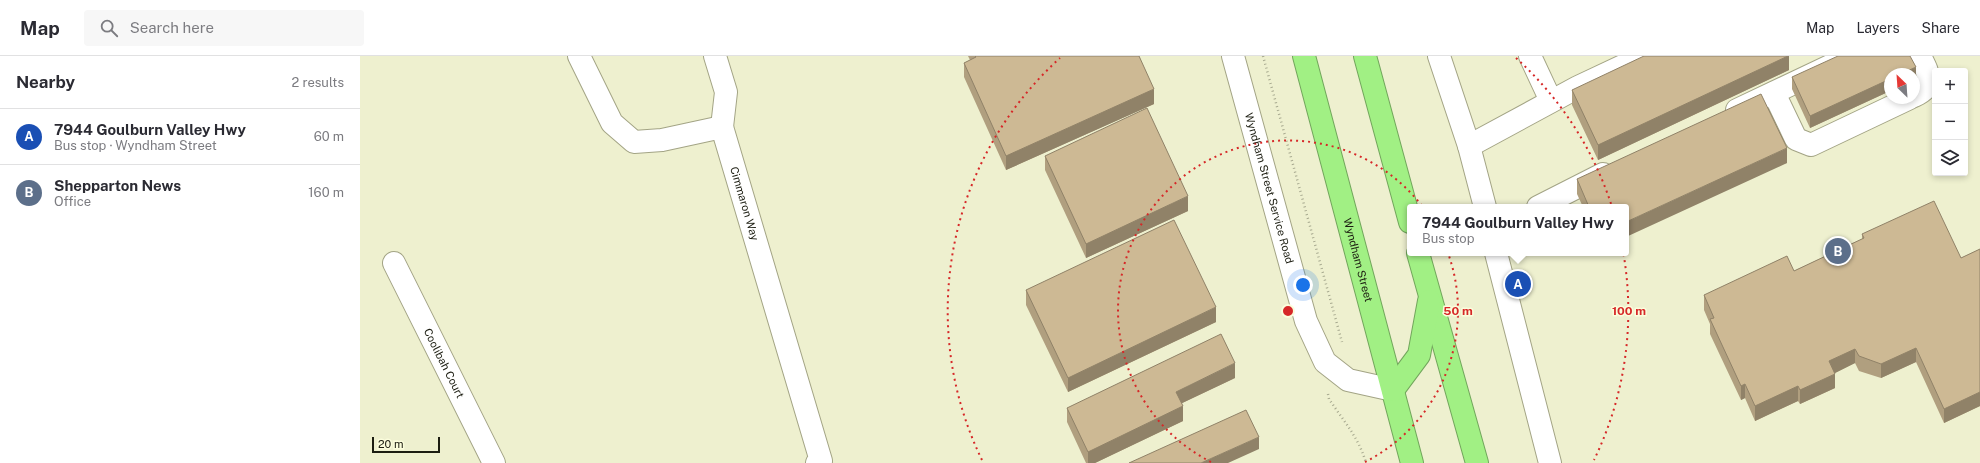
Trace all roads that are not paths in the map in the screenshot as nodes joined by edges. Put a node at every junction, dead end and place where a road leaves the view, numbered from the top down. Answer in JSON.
{"nodes":[{"id":1,"x":579,"y":56,"type":"edge"},
{"id":2,"x":715,"y":56,"type":"edge"},
{"id":3,"x":1233,"y":56,"type":"edge"},
{"id":4,"x":1304,"y":56,"type":"edge"},
{"id":5,"x":1365,"y":56,"type":"edge"},
{"id":6,"x":1530,"y":56,"type":"edge"},
{"id":7,"x":1644,"y":56,"type":"edge"},
{"id":8,"x":1851,"y":56,"type":"edge"},
{"id":9,"x":1920,"y":56,"type":"edge"},
{"id":10,"x":1445,"y":58,"type":"edge"},
{"id":11,"x":1821,"y":62,"type":"edge"},
{"id":12,"x":1774,"y":92,"type":"junction"},
{"id":13,"x":1920,"y":93,"type":"edge"},
{"id":14,"x":1551,"y":101,"type":"junction"},
{"id":15,"x":1897,"y":104,"type":"edge"},
{"id":16,"x":1718,"y":119,"type":"edge"},
{"id":17,"x":722,"y":127,"type":"junction"},
{"id":18,"x":1470,"y":146,"type":"junction"},
{"id":19,"x":1620,"y":166,"type":"edge"},
{"id":20,"x":1484,"y":204,"type":"edge"},
{"id":21,"x":1544,"y":204,"type":"edge"},
{"id":22,"x":1407,"y":211,"type":"edge"},
{"id":23,"x":1419,"y":256,"type":"edge"},
{"id":24,"x":1497,"y":256,"type":"edge"},
{"id":25,"x":394,"y":263,"type":"dead end"},
{"id":26,"x":1430,"y":296,"type":"junction"},
{"id":27,"x":1393,"y":390,"type":"junction"},
{"id":28,"x":820,"y":462,"type":"edge"},
{"id":29,"x":494,"y":463,"type":"edge"},
{"id":30,"x":1412,"y":463,"type":"edge"},
{"id":31,"x":1477,"y":463,"type":"edge"},
{"id":32,"x":1550,"y":463,"type":"edge"}],
"edges":[{"from":1,"to":17,"type":"street"},
{"from":2,"to":17,"type":"street"},
{"from":3,"to":27,"type":"street","name":"Wyndham Street Service Road"},
{"from":4,"to":27,"type":"highway","name":"Wyndham Street"},
{"from":5,"to":22,"type":"highway"},
{"from":6,"to":14,"type":"street"},
{"from":7,"to":14,"type":"street"},
{"from":8,"to":11,"type":"street"},
{"from":9,"to":13,"type":"street"},
{"from":10,"to":18,"type":"street"},
{"from":11,"to":12,"type":"street"},
{"from":12,"to":15,"type":"street"},
{"from":12,"to":16,"type":"street"},
{"from":14,"to":18,"type":"street"},
{"from":17,"to":28,"type":"street","name":"Cimmaron Way"},
{"from":18,"to":20,"type":"street"},
{"from":19,"to":21,"type":"street"},
{"from":23,"to":26,"type":"highway"},
{"from":24,"to":32,"type":"street"},
{"from":25,"to":29,"type":"street","name":"Coolibah Court"},
{"from":26,"to":27,"type":"highway"},
{"from":26,"to":31,"type":"highway"},
{"from":27,"to":30,"type":"highway","name":"Wyndham Street"}]}
